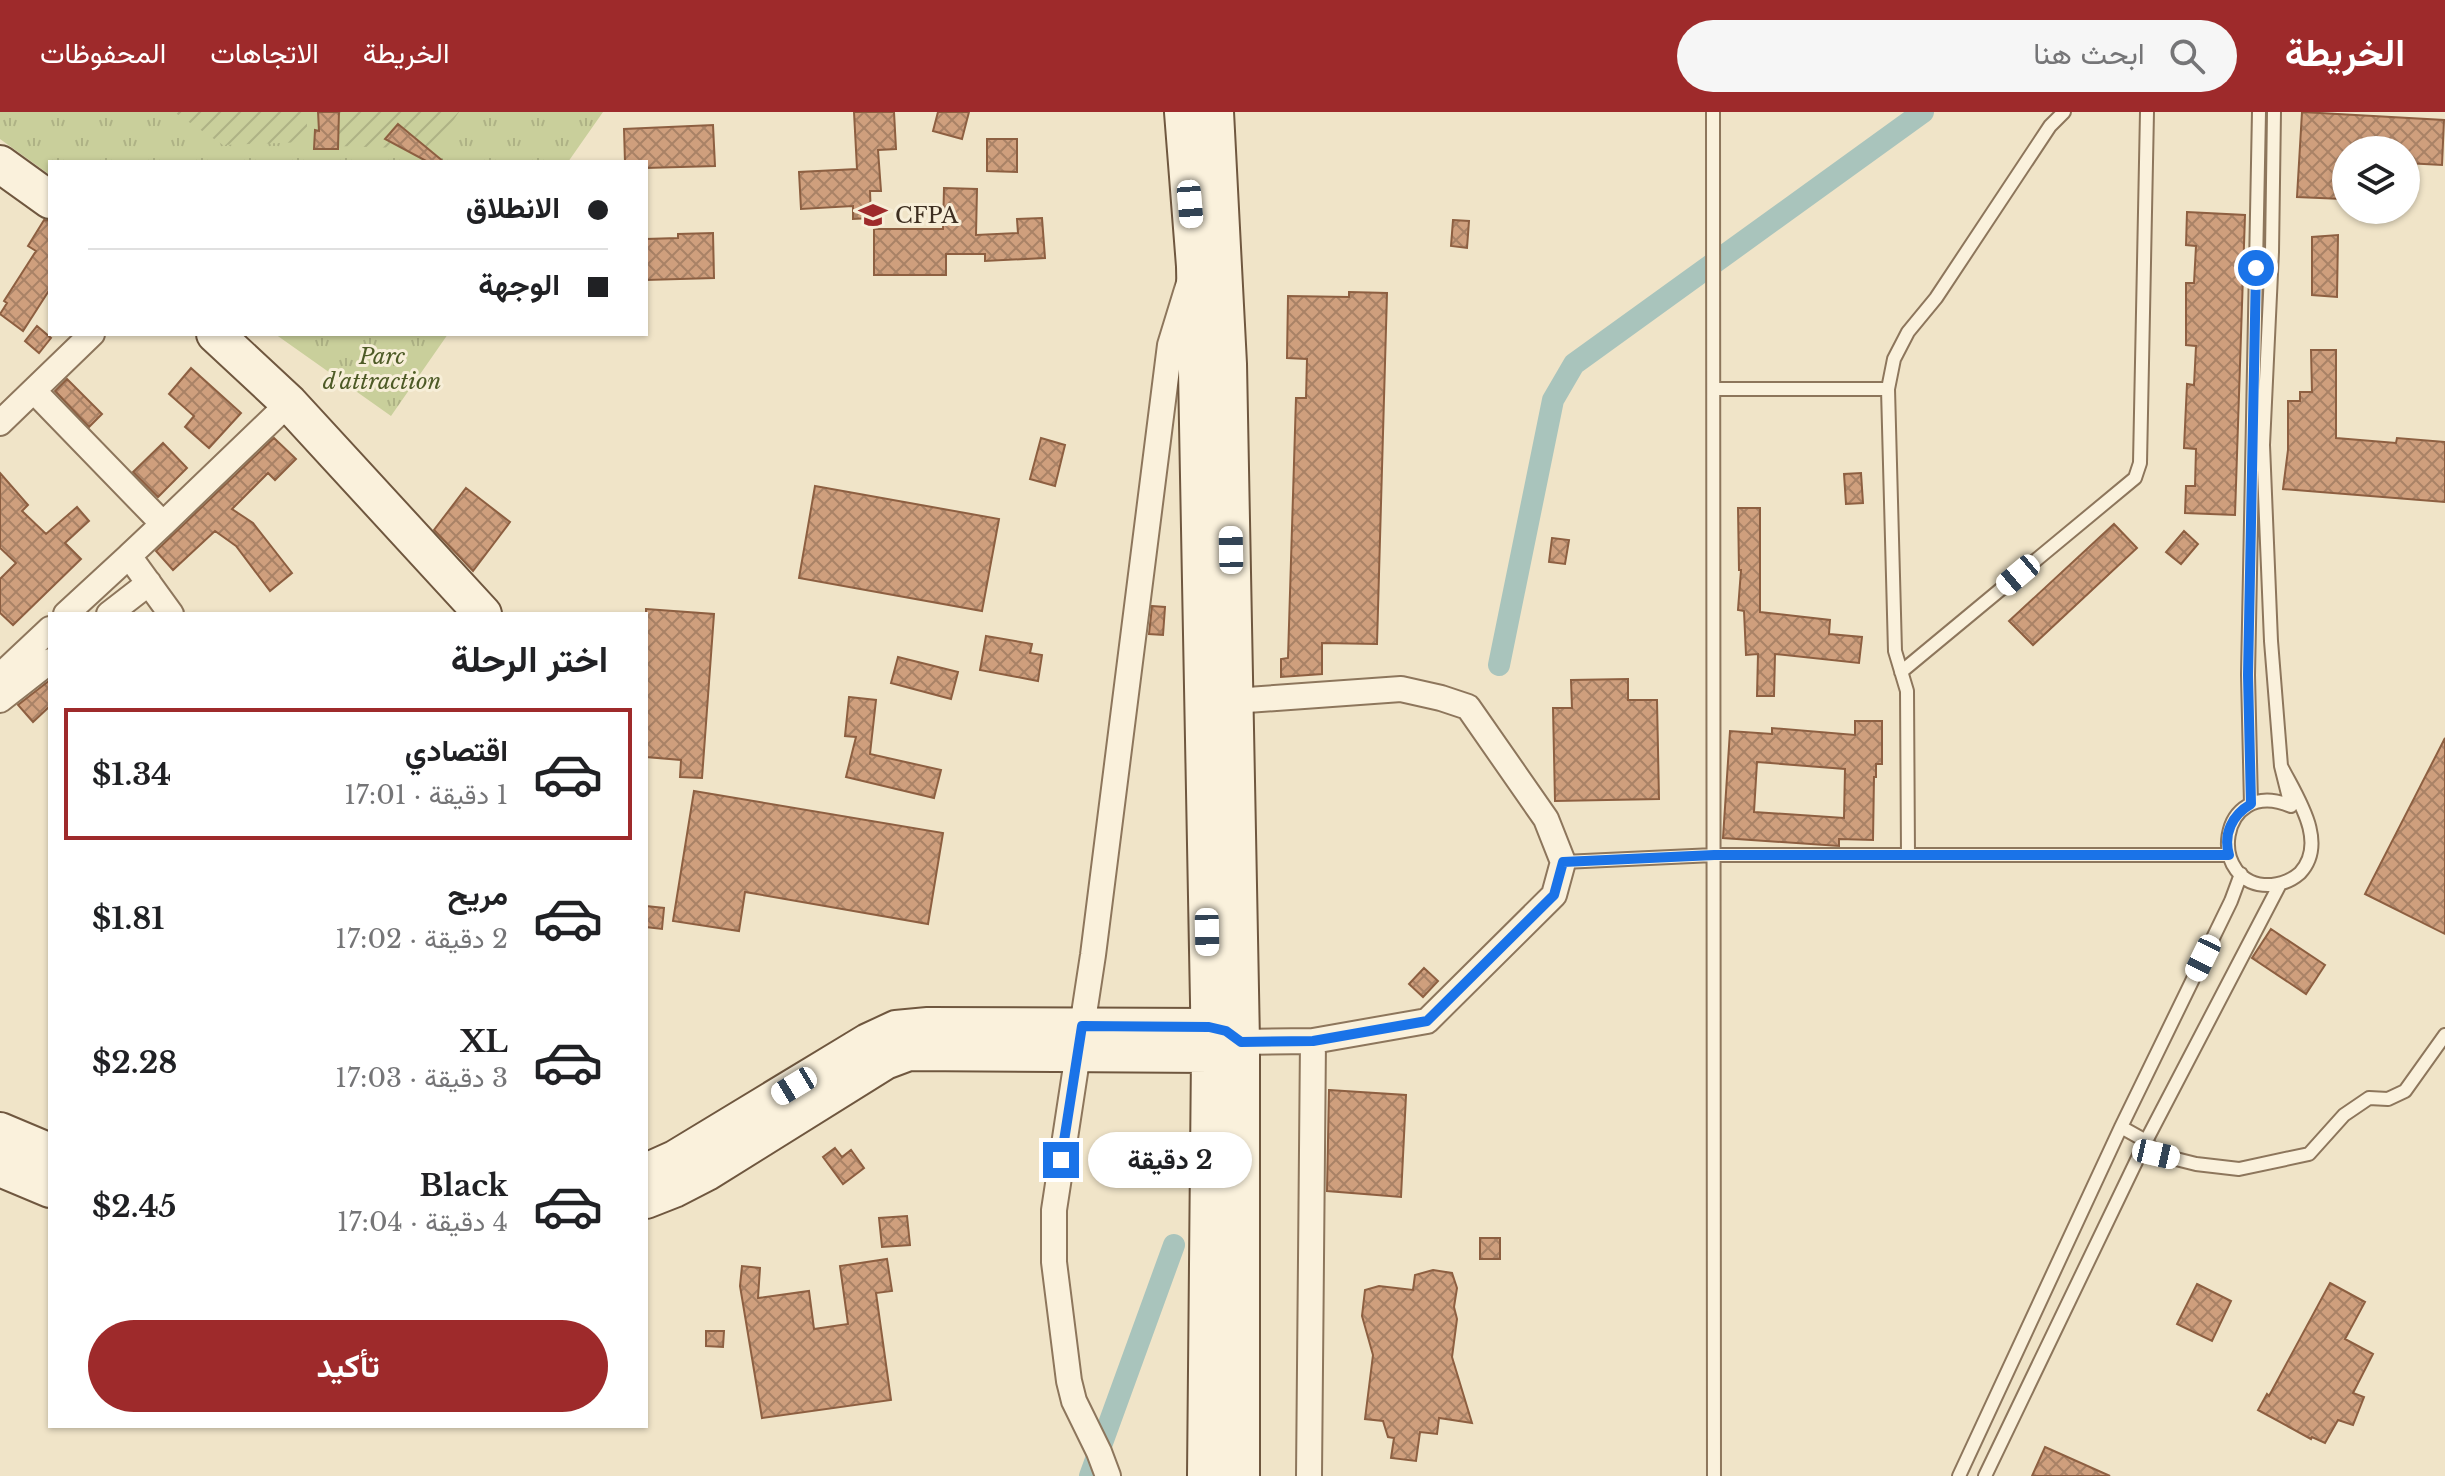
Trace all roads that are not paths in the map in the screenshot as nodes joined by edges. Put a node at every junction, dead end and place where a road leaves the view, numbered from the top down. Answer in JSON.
{"nodes":[{"id":1,"x":1183,"y":112,"type":"edge"},
{"id":2,"x":1215,"y":112,"type":"edge"},
{"id":3,"x":1713,"y":112,"type":"edge"},
{"id":4,"x":2064,"y":112,"type":"edge"},
{"id":5,"x":2147,"y":112,"type":"edge"},
{"id":6,"x":2259,"y":112,"type":"edge"},
{"id":7,"x":2274,"y":112,"type":"edge"},
{"id":8,"x":0,"y":164,"type":"edge"},
{"id":9,"x":48,"y":199,"type":"edge"},
{"id":10,"x":1195,"y":266,"type":"junction"},
{"id":11,"x":90,"y":336,"type":"edge"},
{"id":12,"x":217,"y":336,"type":"edge"},
{"id":13,"x":1714,"y":389,"type":"junction"},
{"id":14,"x":1888,"y":389,"type":"junction"},
{"id":15,"x":34,"y":391,"type":"junction"},
{"id":16,"x":289,"y":403,"type":"junction"},
{"id":17,"x":0,"y":423,"type":"edge"},
{"id":18,"x":163,"y":524,"type":"junction"},
{"id":19,"x":129,"y":556,"type":"junction"},
{"id":20,"x":149,"y":583,"type":"junction"},
{"id":21,"x":68,"y":612,"type":"edge"},
{"id":22,"x":112,"y":612,"type":"edge"},
{"id":23,"x":170,"y":612,"type":"edge"},
{"id":24,"x":481,"y":612,"type":"edge"},
{"id":25,"x":48,"y":631,"type":"edge"},
{"id":26,"x":48,"y":663,"type":"edge"},
{"id":27,"x":1901,"y":672,"type":"junction"},
{"id":28,"x":0,"y":676,"type":"edge"},
{"id":29,"x":0,"y":700,"type":"edge"},
{"id":30,"x":1233,"y":701,"type":"junction"},
{"id":31,"x":2281,"y":766,"type":"junction"},
{"id":32,"x":2251,"y":804,"type":"junction"},
{"id":33,"x":1714,"y":855,"type":"junction"},
{"id":34,"x":1908,"y":855,"type":"junction"},
{"id":35,"x":2229,"y":855,"type":"junction"},
{"id":36,"x":1563,"y":862,"type":"junction"},
{"id":37,"x":2241,"y":874,"type":"junction"},
{"id":38,"x":2280,"y":884,"type":"junction"},
{"id":39,"x":2445,"y":1035,"type":"edge"},
{"id":40,"x":1080,"y":1040,"type":"junction"},
{"id":41,"x":1220,"y":1041,"type":"junction"},
{"id":42,"x":1313,"y":1041,"type":"junction"},
{"id":43,"x":2121,"y":1127,"type":"junction"},
{"id":44,"x":0,"y":1131,"type":"edge"},
{"id":45,"x":2146,"y":1141,"type":"junction"},
{"id":46,"x":48,"y":1151,"type":"edge"},
{"id":47,"x":0,"y":1168,"type":"edge"},
{"id":48,"x":648,"y":1171,"type":"edge"},
{"id":49,"x":48,"y":1188,"type":"edge"},
{"id":50,"x":648,"y":1199,"type":"edge"},
{"id":51,"x":1108,"y":1476,"type":"edge"},
{"id":52,"x":1206,"y":1476,"type":"edge"},
{"id":53,"x":1241,"y":1476,"type":"edge"},
{"id":54,"x":1309,"y":1476,"type":"edge"},
{"id":55,"x":1714,"y":1476,"type":"edge"},
{"id":56,"x":1959,"y":1476,"type":"edge"},
{"id":57,"x":1985,"y":1476,"type":"edge"}],
"edges":[{"from":1,"to":10,"type":"main road"},
{"from":2,"to":30,"type":"main road"},
{"from":3,"to":13,"type":"lane"},
{"from":4,"to":14,"type":"lane"},
{"from":5,"to":27,"type":"lane"},
{"from":6,"to":32,"type":"lane"},
{"from":7,"to":31,"type":"lane"},
{"from":8,"to":9,"type":"main road"},
{"from":10,"to":40,"type":"street"},
{"from":10,"to":41,"type":"main road"},
{"from":11,"to":15,"type":"street"},
{"from":12,"to":16,"type":"main road"},
{"from":13,"to":14,"type":"lane"},
{"from":13,"to":33,"type":"lane"},
{"from":14,"to":27,"type":"lane"},
{"from":15,"to":17,"type":"street"},
{"from":15,"to":18,"type":"street"},
{"from":16,"to":18,"type":"street"},
{"from":16,"to":24,"type":"main road"},
{"from":18,"to":19,"type":"street"},
{"from":19,"to":20,"type":"street"},
{"from":19,"to":21,"type":"street"},
{"from":20,"to":22,"type":"street"},
{"from":20,"to":23,"type":"street"},
{"from":25,"to":28,"type":"street"},
{"from":26,"to":29,"type":"street"},
{"from":27,"to":34,"type":"lane"},
{"from":30,"to":36,"type":"street"},
{"from":30,"to":41,"type":"main road"},
{"from":31,"to":32,"type":"lane"},
{"from":31,"to":38,"type":"lane"},
{"from":32,"to":35,"type":"lane"},
{"from":33,"to":34,"type":"lane"},
{"from":33,"to":36,"type":"lane"},
{"from":33,"to":55,"type":"lane"},
{"from":34,"to":35,"type":"lane"},
{"from":35,"to":37,"type":"lane"},
{"from":36,"to":42,"type":"street"},
{"from":37,"to":38,"type":"lane"},
{"from":37,"to":43,"type":"lane"},
{"from":38,"to":45,"type":"lane"},
{"from":39,"to":45,"type":"lane"},
{"from":40,"to":41,"type":"main road"},
{"from":40,"to":48,"type":"main road"},
{"from":40,"to":50,"type":"main road"},
{"from":40,"to":51,"type":"street"},
{"from":41,"to":42,"type":"street"},
{"from":41,"to":52,"type":"main road"},
{"from":41,"to":53,"type":"main road"},
{"from":42,"to":54,"type":"street"},
{"from":43,"to":45,"type":"lane"},
{"from":43,"to":56,"type":"lane"},
{"from":44,"to":46,"type":"main road"},
{"from":45,"to":57,"type":"lane"},
{"from":47,"to":49,"type":"main road"}]}
